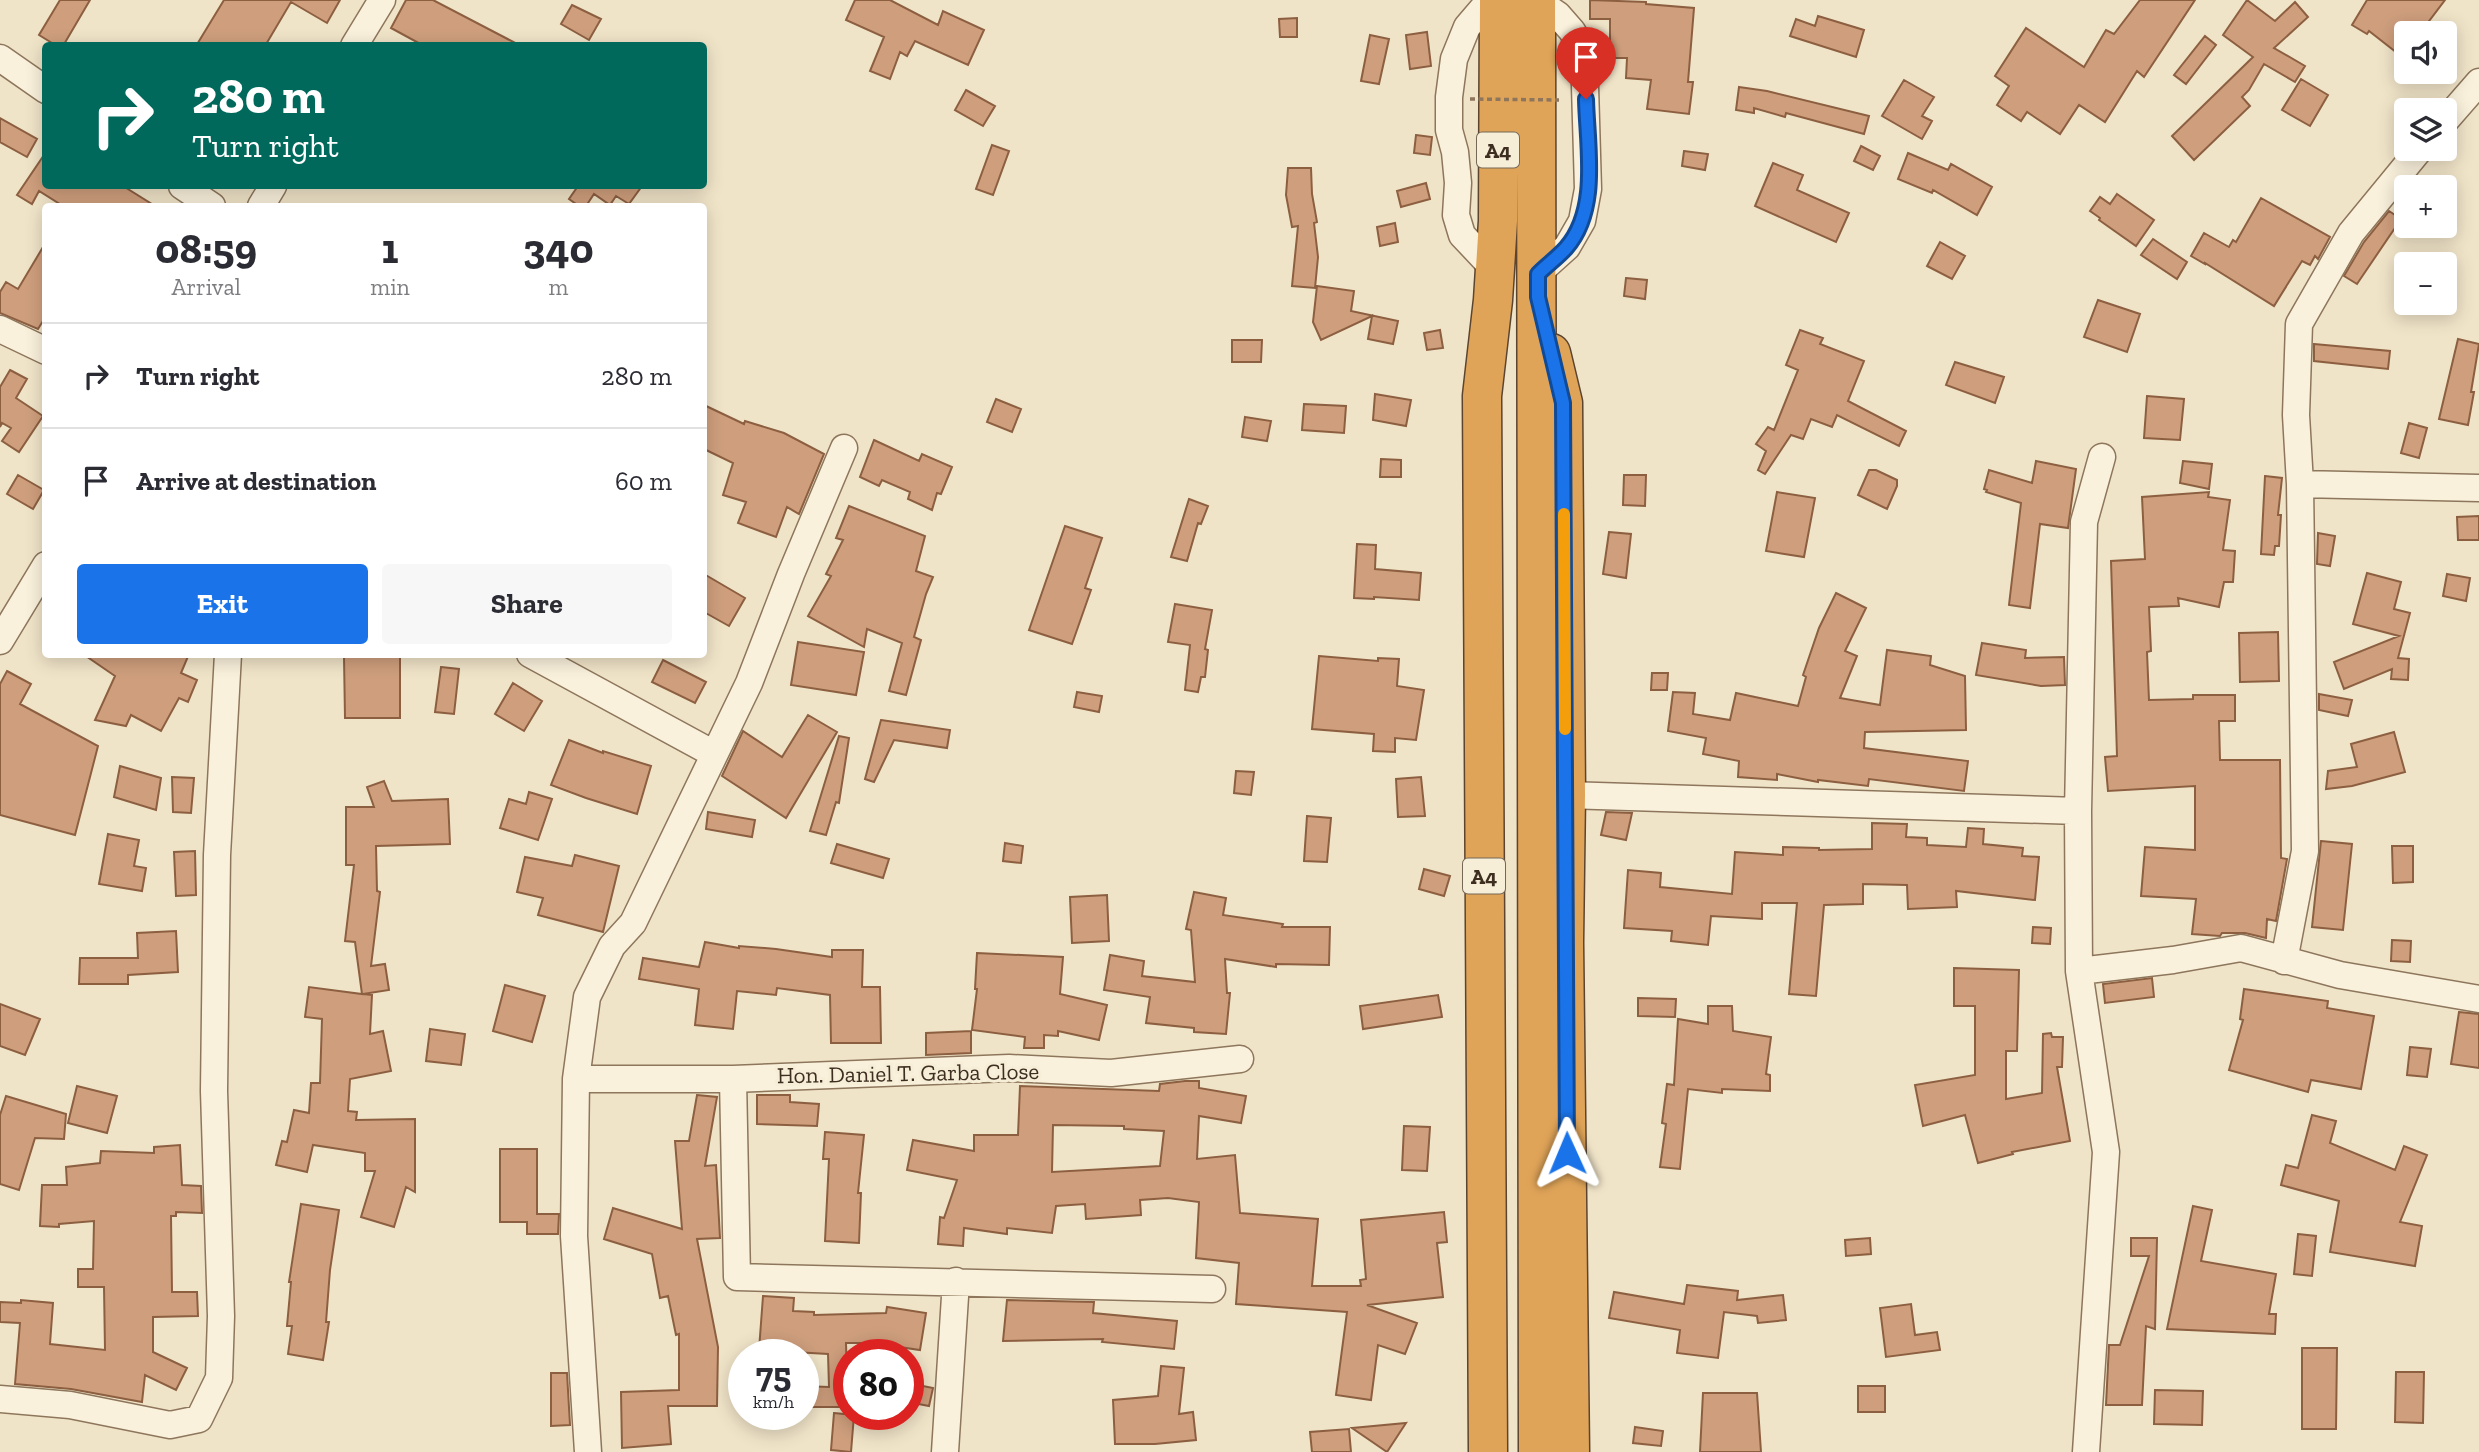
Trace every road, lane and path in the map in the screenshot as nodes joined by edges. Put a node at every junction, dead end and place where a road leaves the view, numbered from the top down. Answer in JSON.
{"nodes":[{"id":1,"x":382,"y":0,"type":"edge"},
{"id":2,"x":1490,"y":0,"type":"edge"},
{"id":3,"x":1499,"y":0,"type":"edge"},
{"id":4,"x":1536,"y":0,"type":"edge"},
{"id":5,"x":356,"y":42,"type":"edge"},
{"id":6,"x":0,"y":58,"type":"edge"},
{"id":7,"x":2479,"y":82,"type":"edge"},
{"id":8,"x":42,"y":87,"type":"edge"},
{"id":9,"x":1470,"y":99,"type":"dead end"},
{"id":10,"x":1559,"y":100,"type":"dead end"},
{"id":11,"x":2457,"y":107,"type":"edge"},
{"id":12,"x":2410,"y":161,"type":"edge"},
{"id":13,"x":186,"y":189,"type":"edge"},
{"id":14,"x":208,"y":203,"type":"edge"},
{"id":15,"x":1494,"y":285,"type":"junction"},
{"id":16,"x":1538,"y":285,"type":"junction"},
{"id":17,"x":0,"y":329,"type":"edge"},
{"id":18,"x":42,"y":349,"type":"edge"},
{"id":19,"x":1522,"y":367,"type":"junction"},
{"id":20,"x":844,"y":448,"type":"dead end"},
{"id":21,"x":2102,"y":457,"type":"dead end"},
{"id":22,"x":2300,"y":484,"type":"junction"},
{"id":23,"x":2479,"y":488,"type":"edge"},
{"id":24,"x":42,"y":572,"type":"edge"},
{"id":25,"x":0,"y":640,"type":"edge"},
{"id":26,"x":228,"y":658,"type":"edge"},
{"id":27,"x":537,"y":658,"type":"edge"},
{"id":28,"x":714,"y":754,"type":"junction"},
{"id":29,"x":1566,"y":795,"type":"junction"},
{"id":30,"x":2078,"y":811,"type":"junction"},
{"id":31,"x":2284,"y":961,"type":"junction"},
{"id":32,"x":2079,"y":971,"type":"junction"},
{"id":33,"x":2479,"y":999,"type":"edge"},
{"id":34,"x":1240,"y":1059,"type":"dead end"},
{"id":35,"x":576,"y":1079,"type":"junction"},
{"id":36,"x":733,"y":1079,"type":"junction"},
{"id":37,"x":956,"y":1281,"type":"junction"},
{"id":38,"x":1212,"y":1289,"type":"dead end"},
{"id":39,"x":0,"y":1399,"type":"edge"},
{"id":40,"x":588,"y":1452,"type":"edge"},
{"id":41,"x":946,"y":1452,"type":"edge"},
{"id":42,"x":1488,"y":1452,"type":"edge"},
{"id":43,"x":1512,"y":1452,"type":"edge"},
{"id":44,"x":1538,"y":1452,"type":"edge"},
{"id":45,"x":1570,"y":1452,"type":"edge"},
{"id":46,"x":2087,"y":1452,"type":"edge"}],
"edges":[{"from":1,"to":5,"type":"street"},
{"from":2,"to":15,"type":"street"},
{"from":3,"to":15,"type":"highway","number":"A4"},
{"from":4,"to":16,"type":"highway","number":"A4"},
{"from":4,"to":16,"type":"street"},
{"from":6,"to":8,"type":"street"},
{"from":7,"to":11,"type":"street"},
{"from":9,"to":10,"type":"path","bridge":true},
{"from":12,"to":22,"type":"street"},
{"from":13,"to":14,"type":"street"},
{"from":15,"to":19,"type":"highway","number":"A4"},
{"from":15,"to":42,"type":"highway","number":"A4"},
{"from":16,"to":19,"type":"highway","number":"A4"},
{"from":16,"to":29,"type":"highway","number":"A4"},
{"from":17,"to":18,"type":"street"},
{"from":19,"to":43,"type":"highway","number":"A4"},
{"from":19,"to":44,"type":"highway","number":"A4"},
{"from":20,"to":28,"type":"street"},
{"from":21,"to":30,"type":"street"},
{"from":22,"to":23,"type":"street"},
{"from":22,"to":31,"type":"street"},
{"from":24,"to":25,"type":"street"},
{"from":26,"to":39,"type":"street"},
{"from":27,"to":28,"type":"street"},
{"from":28,"to":35,"type":"street"},
{"from":29,"to":30,"type":"street"},
{"from":29,"to":45,"type":"highway","number":"A4"},
{"from":30,"to":32,"type":"street"},
{"from":31,"to":32,"type":"street"},
{"from":31,"to":33,"type":"street"},
{"from":32,"to":46,"type":"street"},
{"from":34,"to":36,"type":"street","name":"Hon. Daniel T. Garba Close"},
{"from":35,"to":36,"type":"street","name":"Hon. Daniel T. Garba Close"},
{"from":35,"to":40,"type":"street"},
{"from":36,"to":37,"type":"street"},
{"from":37,"to":38,"type":"street"},
{"from":37,"to":41,"type":"street"}]}
